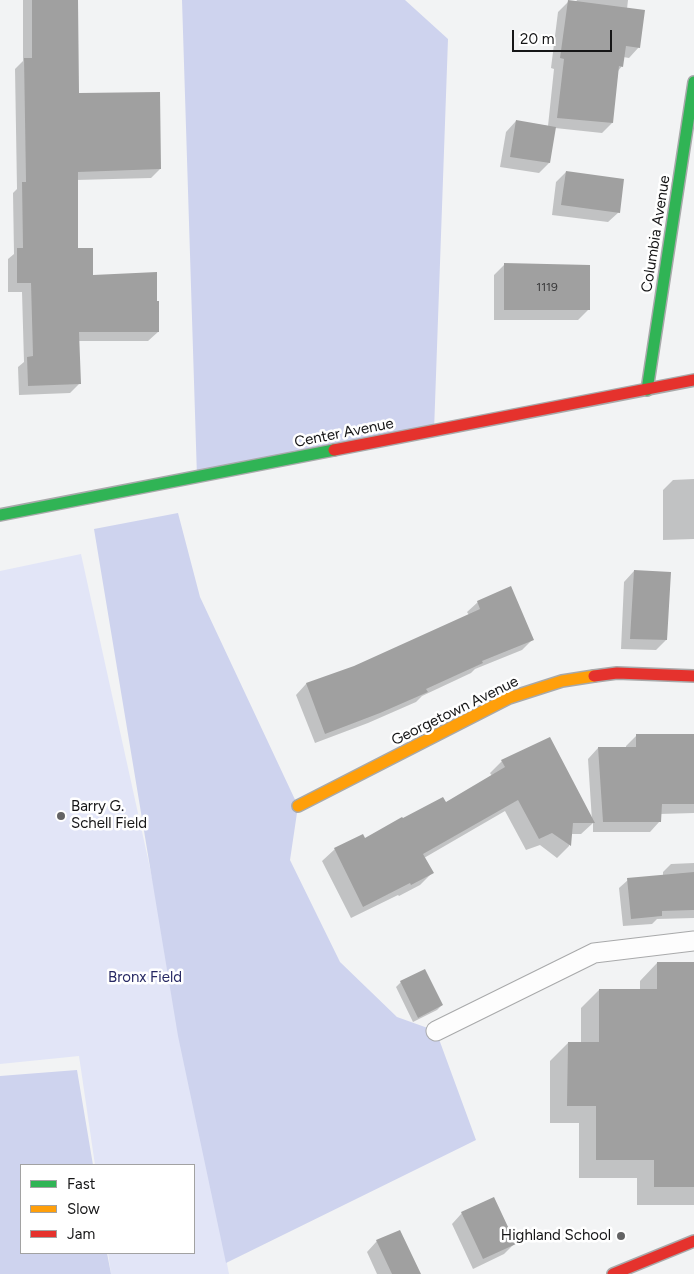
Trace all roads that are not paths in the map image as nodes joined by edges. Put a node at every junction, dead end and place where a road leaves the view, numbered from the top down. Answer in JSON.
{"nodes":[{"id":1,"x":694,"y":82,"type":"edge"},
{"id":2,"x":694,"y":380,"type":"edge"},
{"id":3,"x":647,"y":390,"type":"junction"},
{"id":4,"x":0,"y":515,"type":"edge"},
{"id":5,"x":694,"y":676,"type":"edge"},
{"id":6,"x":298,"y":806,"type":"dead end"},
{"id":7,"x":694,"y":941,"type":"edge"},
{"id":8,"x":436,"y":1031,"type":"dead end"},
{"id":9,"x":694,"y":1241,"type":"edge"},
{"id":10,"x":613,"y":1274,"type":"edge"}],
"edges":[{"from":1,"to":3,"type":"street","name":"Columbia Avenue"},
{"from":2,"to":3,"type":"street","name":"Center Avenue"},
{"from":3,"to":4,"type":"street","name":"Center Avenue"},
{"from":5,"to":6,"type":"street","name":"Georgetown Avenue"},
{"from":7,"to":8,"type":"lane"},
{"from":9,"to":10,"type":"street"}]}
